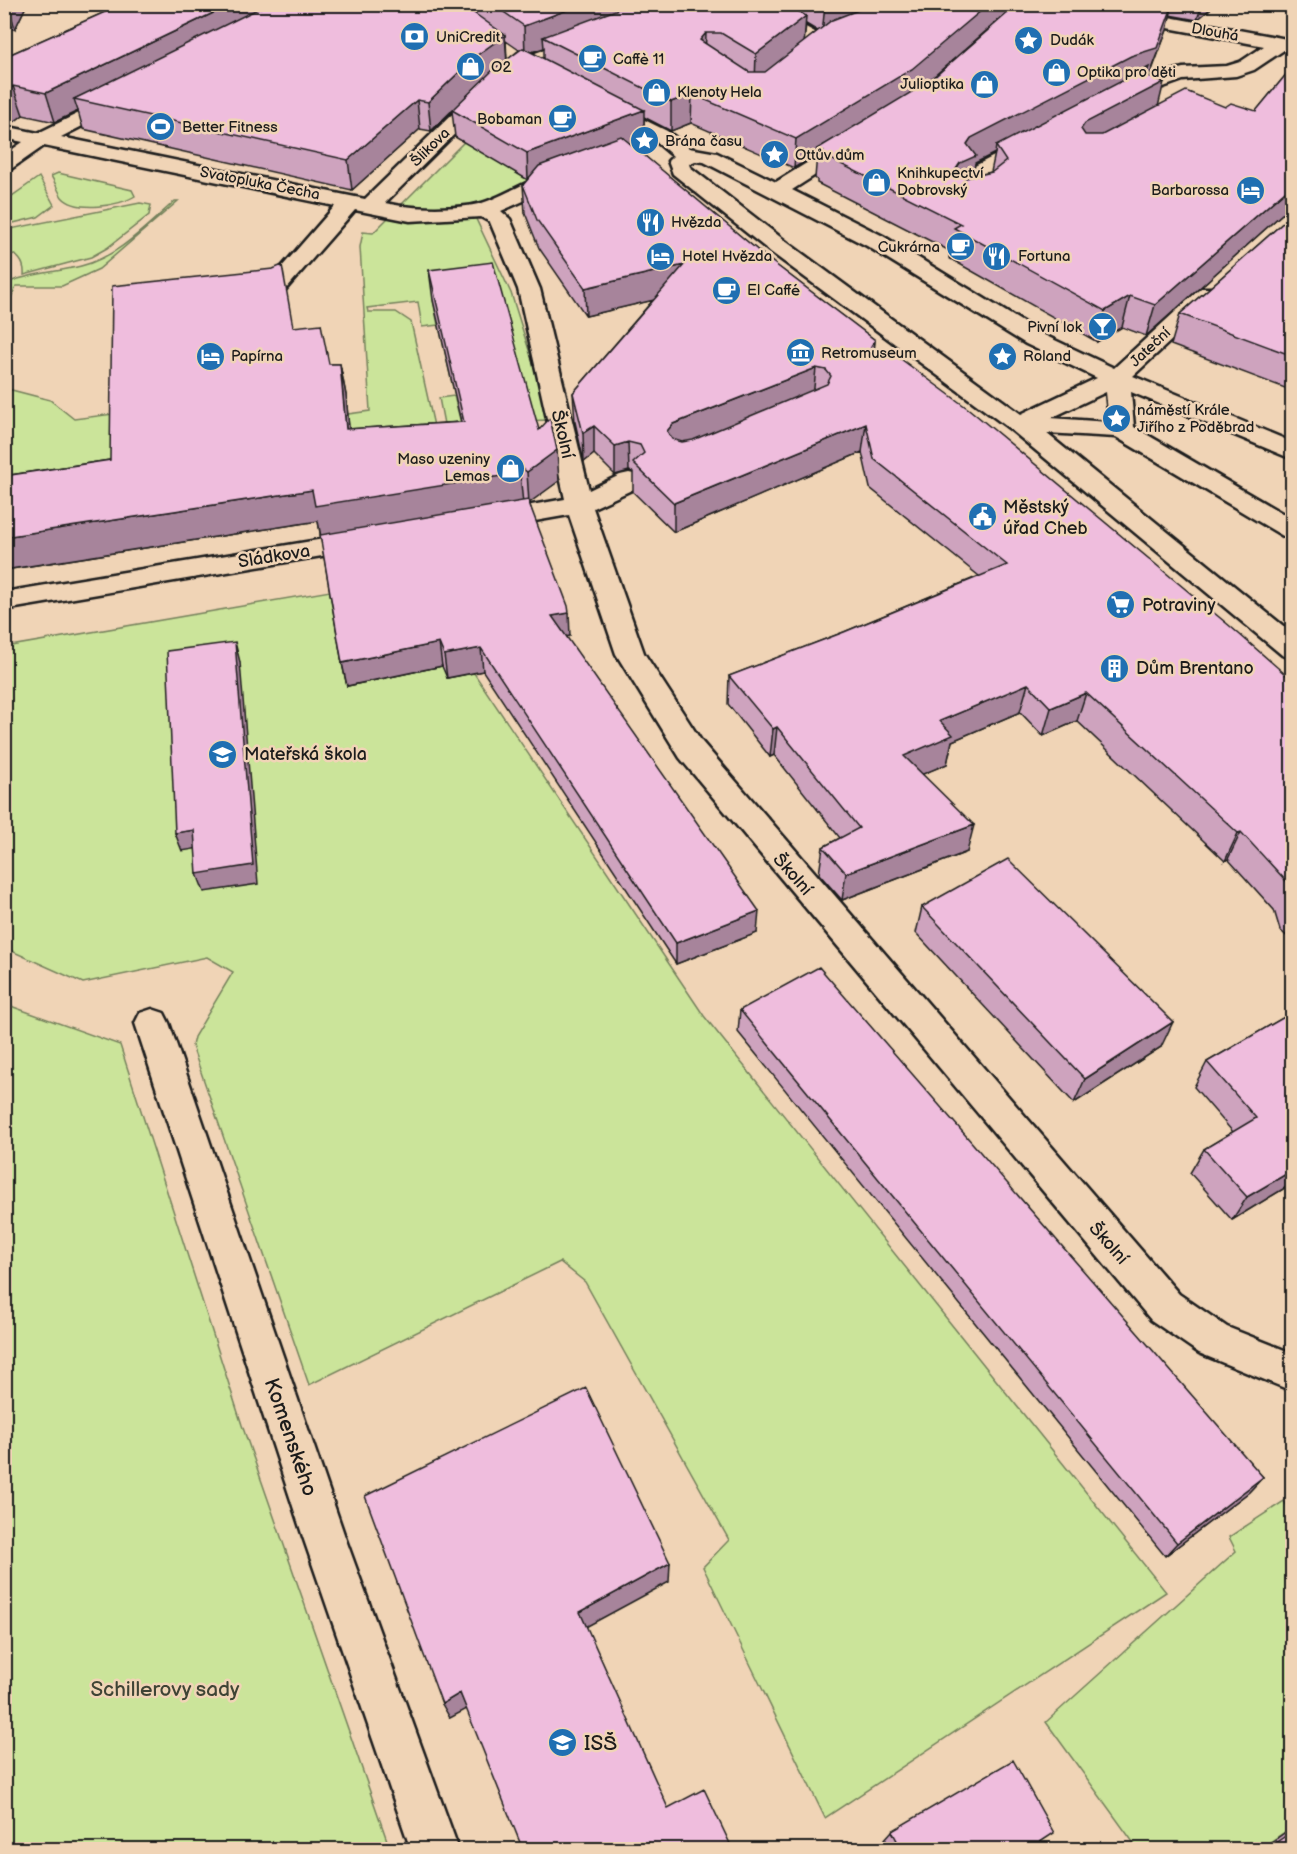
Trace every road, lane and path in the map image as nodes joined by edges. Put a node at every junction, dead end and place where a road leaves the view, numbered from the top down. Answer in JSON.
{"nodes":[{"id":1,"x":750,"y":4,"type":"edge"},
{"id":2,"x":1067,"y":4,"type":"edge"},
{"id":3,"x":864,"y":26,"type":"edge"},
{"id":4,"x":599,"y":36,"type":"edge"},
{"id":5,"x":821,"y":43,"type":"junction"},
{"id":6,"x":1287,"y":45,"type":"edge"},
{"id":7,"x":503,"y":50,"type":"edge"},
{"id":8,"x":802,"y":58,"type":"edge"},
{"id":9,"x":523,"y":64,"type":"junction"},
{"id":10,"x":1229,"y":72,"type":"junction"},
{"id":11,"x":544,"y":74,"type":"edge"},
{"id":12,"x":139,"y":90,"type":"edge"},
{"id":13,"x":1211,"y":93,"type":"dead end"},
{"id":14,"x":586,"y":96,"type":"edge"},
{"id":15,"x":1102,"y":106,"type":"edge"},
{"id":16,"x":4,"y":132,"type":"edge"},
{"id":17,"x":1051,"y":132,"type":"edge"},
{"id":18,"x":869,"y":133,"type":"edge"},
{"id":19,"x":40,"y":140,"type":"junction"},
{"id":20,"x":636,"y":148,"type":"edge"},
{"id":21,"x":677,"y":148,"type":"junction"},
{"id":22,"x":4,"y":165,"type":"edge"},
{"id":23,"x":588,"y":166,"type":"edge"},
{"id":24,"x":775,"y":192,"type":"junction"},
{"id":25,"x":964,"y":200,"type":"edge"},
{"id":26,"x":361,"y":203,"type":"junction"},
{"id":27,"x":485,"y":210,"type":"junction"},
{"id":28,"x":1225,"y":279,"type":"edge"},
{"id":29,"x":271,"y":291,"type":"edge"},
{"id":30,"x":1117,"y":378,"type":"junction"},
{"id":31,"x":1019,"y":424,"type":"junction"},
{"id":32,"x":1122,"y":430,"type":"junction"},
{"id":33,"x":1293,"y":450,"type":"edge"},
{"id":34,"x":629,"y":481,"type":"dead end"},
{"id":35,"x":579,"y":506,"type":"junction"},
{"id":36,"x":462,"y":525,"type":"edge"},
{"id":37,"x":1293,"y":530,"type":"edge"},
{"id":38,"x":392,"y":537,"type":"edge"},
{"id":39,"x":4,"y":601,"type":"edge"},
{"id":40,"x":1293,"y":648,"type":"edge"},
{"id":41,"x":152,"y":1023,"type":"dead end"},
{"id":42,"x":1293,"y":1372,"type":"edge"},
{"id":43,"x":435,"y":1850,"type":"edge"}],
"edges":[{"from":1,"to":5,"type":"street"},
{"from":2,"to":6,"type":"street","name":"Dlouhá"},
{"from":3,"to":5,"type":"street"},
{"from":4,"to":9,"type":"street","name":"Šlikova"},
{"from":5,"to":8,"type":"street"},
{"from":6,"to":10,"type":"street"},
{"from":7,"to":9,"type":"street"},
{"from":9,"to":11,"type":"street"},
{"from":9,"to":26,"type":"street","name":"Šlikova"},
{"from":10,"to":13,"type":"street"},
{"from":10,"to":15,"type":"street"},
{"from":12,"to":19,"type":"street"},
{"from":14,"to":21,"type":"street"},
{"from":16,"to":19,"type":"street","name":"Svatopluka Čecha"},
{"from":17,"to":25,"type":"street"},
{"from":18,"to":24,"type":"street"},
{"from":19,"to":22,"type":"street"},
{"from":19,"to":26,"type":"street","name":"Svatopluka Čecha"},
{"from":20,"to":21,"type":"street"},
{"from":21,"to":24,"type":"street"},
{"from":21,"to":31,"type":"street"},
{"from":23,"to":27,"type":"street"},
{"from":24,"to":30,"type":"street"},
{"from":26,"to":27,"type":"street","name":"Svatopluka Čecha"},
{"from":26,"to":29,"type":"street","name":"Šlikova"},
{"from":27,"to":35,"type":"street","name":"Školní"},
{"from":28,"to":30,"type":"street","name":"Jateční"},
{"from":30,"to":31,"type":"street"},
{"from":30,"to":32,"type":"street"},
{"from":30,"to":33,"type":"street"},
{"from":31,"to":32,"type":"street"},
{"from":31,"to":40,"type":"street"},
{"from":32,"to":37,"type":"street"},
{"from":34,"to":35,"type":"street"},
{"from":35,"to":36,"type":"street"},
{"from":35,"to":42,"type":"street","name":"Školní"},
{"from":38,"to":39,"type":"street","name":"Sládkova"},
{"from":41,"to":43,"type":"street","name":"Komenského"}]}
